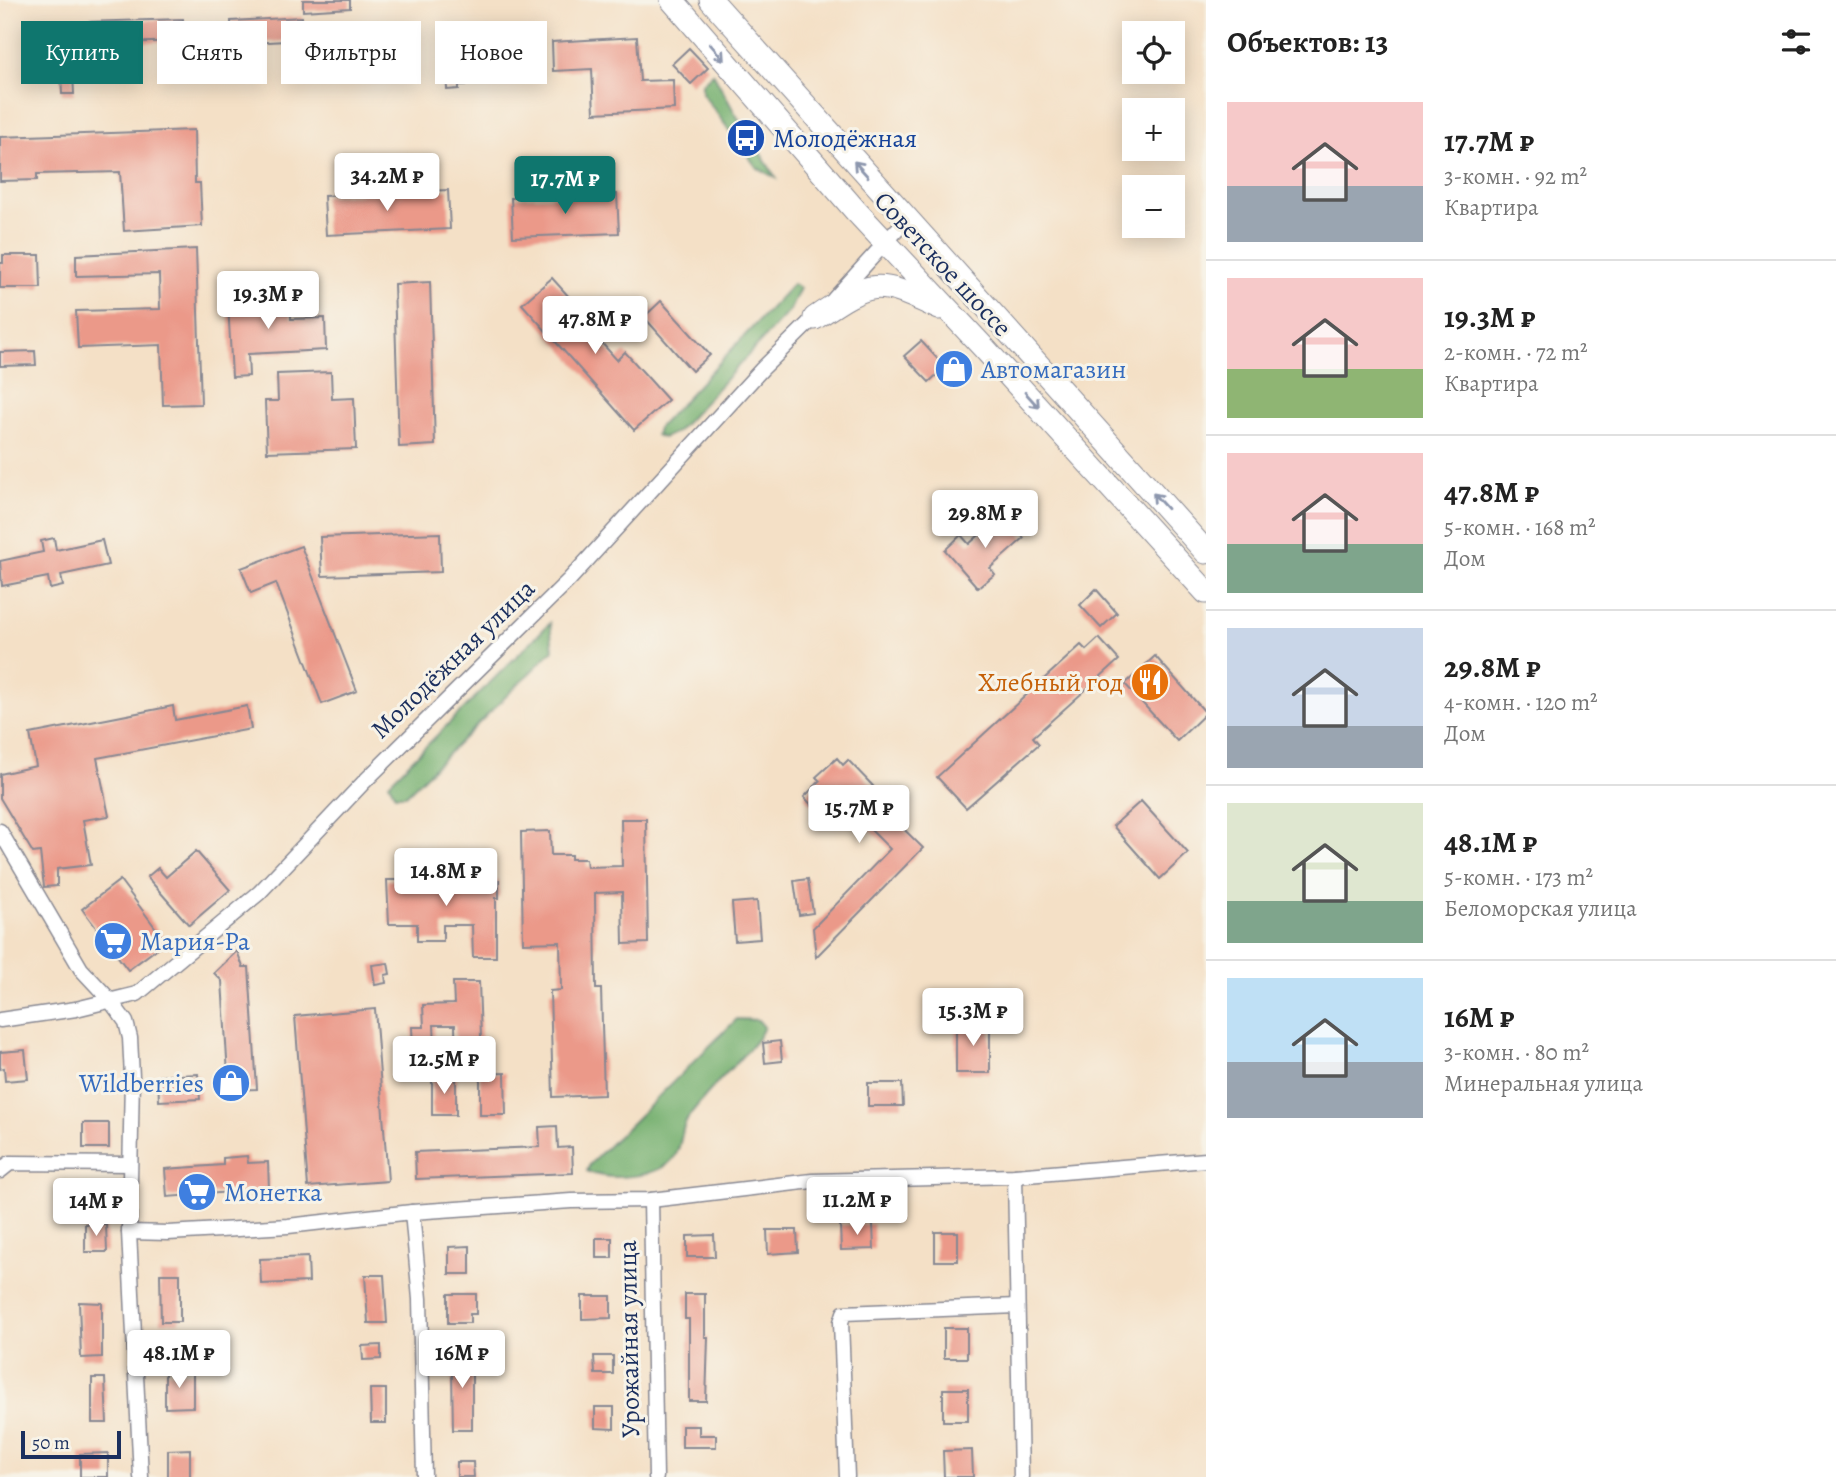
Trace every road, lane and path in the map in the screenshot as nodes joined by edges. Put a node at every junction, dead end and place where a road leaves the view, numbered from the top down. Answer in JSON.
{"nodes":[{"id":1,"x":672,"y":0,"type":"edge"},
{"id":2,"x":711,"y":0,"type":"edge"},
{"id":3,"x":906,"y":220,"type":"junction"},
{"id":4,"x":885,"y":243,"type":"junction"},
{"id":5,"x":952,"y":314,"type":"junction"},
{"id":6,"x":815,"y":318,"type":"junction"},
{"id":7,"x":1206,"y":552,"type":"edge"},
{"id":8,"x":1206,"y":592,"type":"edge"},
{"id":9,"x":0,"y":831,"type":"edge"},
{"id":10,"x":109,"y":999,"type":"junction"},
{"id":11,"x":0,"y":1020,"type":"edge"},
{"id":12,"x":1206,"y":1160,"type":"edge"},
{"id":13,"x":129,"y":1164,"type":"junction"},
{"id":14,"x":0,"y":1171,"type":"edge"},
{"id":15,"x":1015,"y":1176,"type":"junction"},
{"id":16,"x":651,"y":1200,"type":"junction"},
{"id":17,"x":412,"y":1212,"type":"junction"},
{"id":18,"x":129,"y":1232,"type":"junction"},
{"id":19,"x":1017,"y":1307,"type":"junction"},
{"id":20,"x":141,"y":1477,"type":"edge"},
{"id":21,"x":424,"y":1477,"type":"edge"},
{"id":22,"x":656,"y":1477,"type":"edge"},
{"id":23,"x":846,"y":1477,"type":"edge"},
{"id":24,"x":1021,"y":1477,"type":"edge"}],
"edges":[{"from":1,"to":4,"type":"highway","name":"Советское шоссе","one_way":true},
{"from":3,"to":2,"type":"highway","name":"Советское шоссе","one_way":true},
{"from":3,"to":4,"type":"street","name":"Молодёжная улица"},
{"from":7,"to":3,"type":"highway","name":"Советское шоссе","one_way":true},
{"from":4,"to":5,"type":"highway","name":"Советское шоссе"},
{"from":4,"to":6,"type":"street","name":"Молодёжная улица"},
{"from":5,"to":6,"type":"highway"},
{"from":5,"to":8,"type":"highway","name":"Советское шоссе","one_way":true},
{"from":6,"to":10,"type":"street","name":"Молодёжная улица"},
{"from":9,"to":10,"type":"street"},
{"from":10,"to":11,"type":"street","name":"Молодёжная улица"},
{"from":10,"to":13,"type":"street"},
{"from":12,"to":15,"type":"street"},
{"from":13,"to":14,"type":"street"},
{"from":13,"to":18,"type":"street"},
{"from":15,"to":16,"type":"street"},
{"from":15,"to":19,"type":"street"},
{"from":16,"to":17,"type":"street"},
{"from":16,"to":22,"type":"street","name":"Урожайная улица"},
{"from":17,"to":18,"type":"street"},
{"from":17,"to":21,"type":"street"},
{"from":18,"to":20,"type":"street"},
{"from":19,"to":23,"type":"street"},
{"from":19,"to":24,"type":"street"}]}
